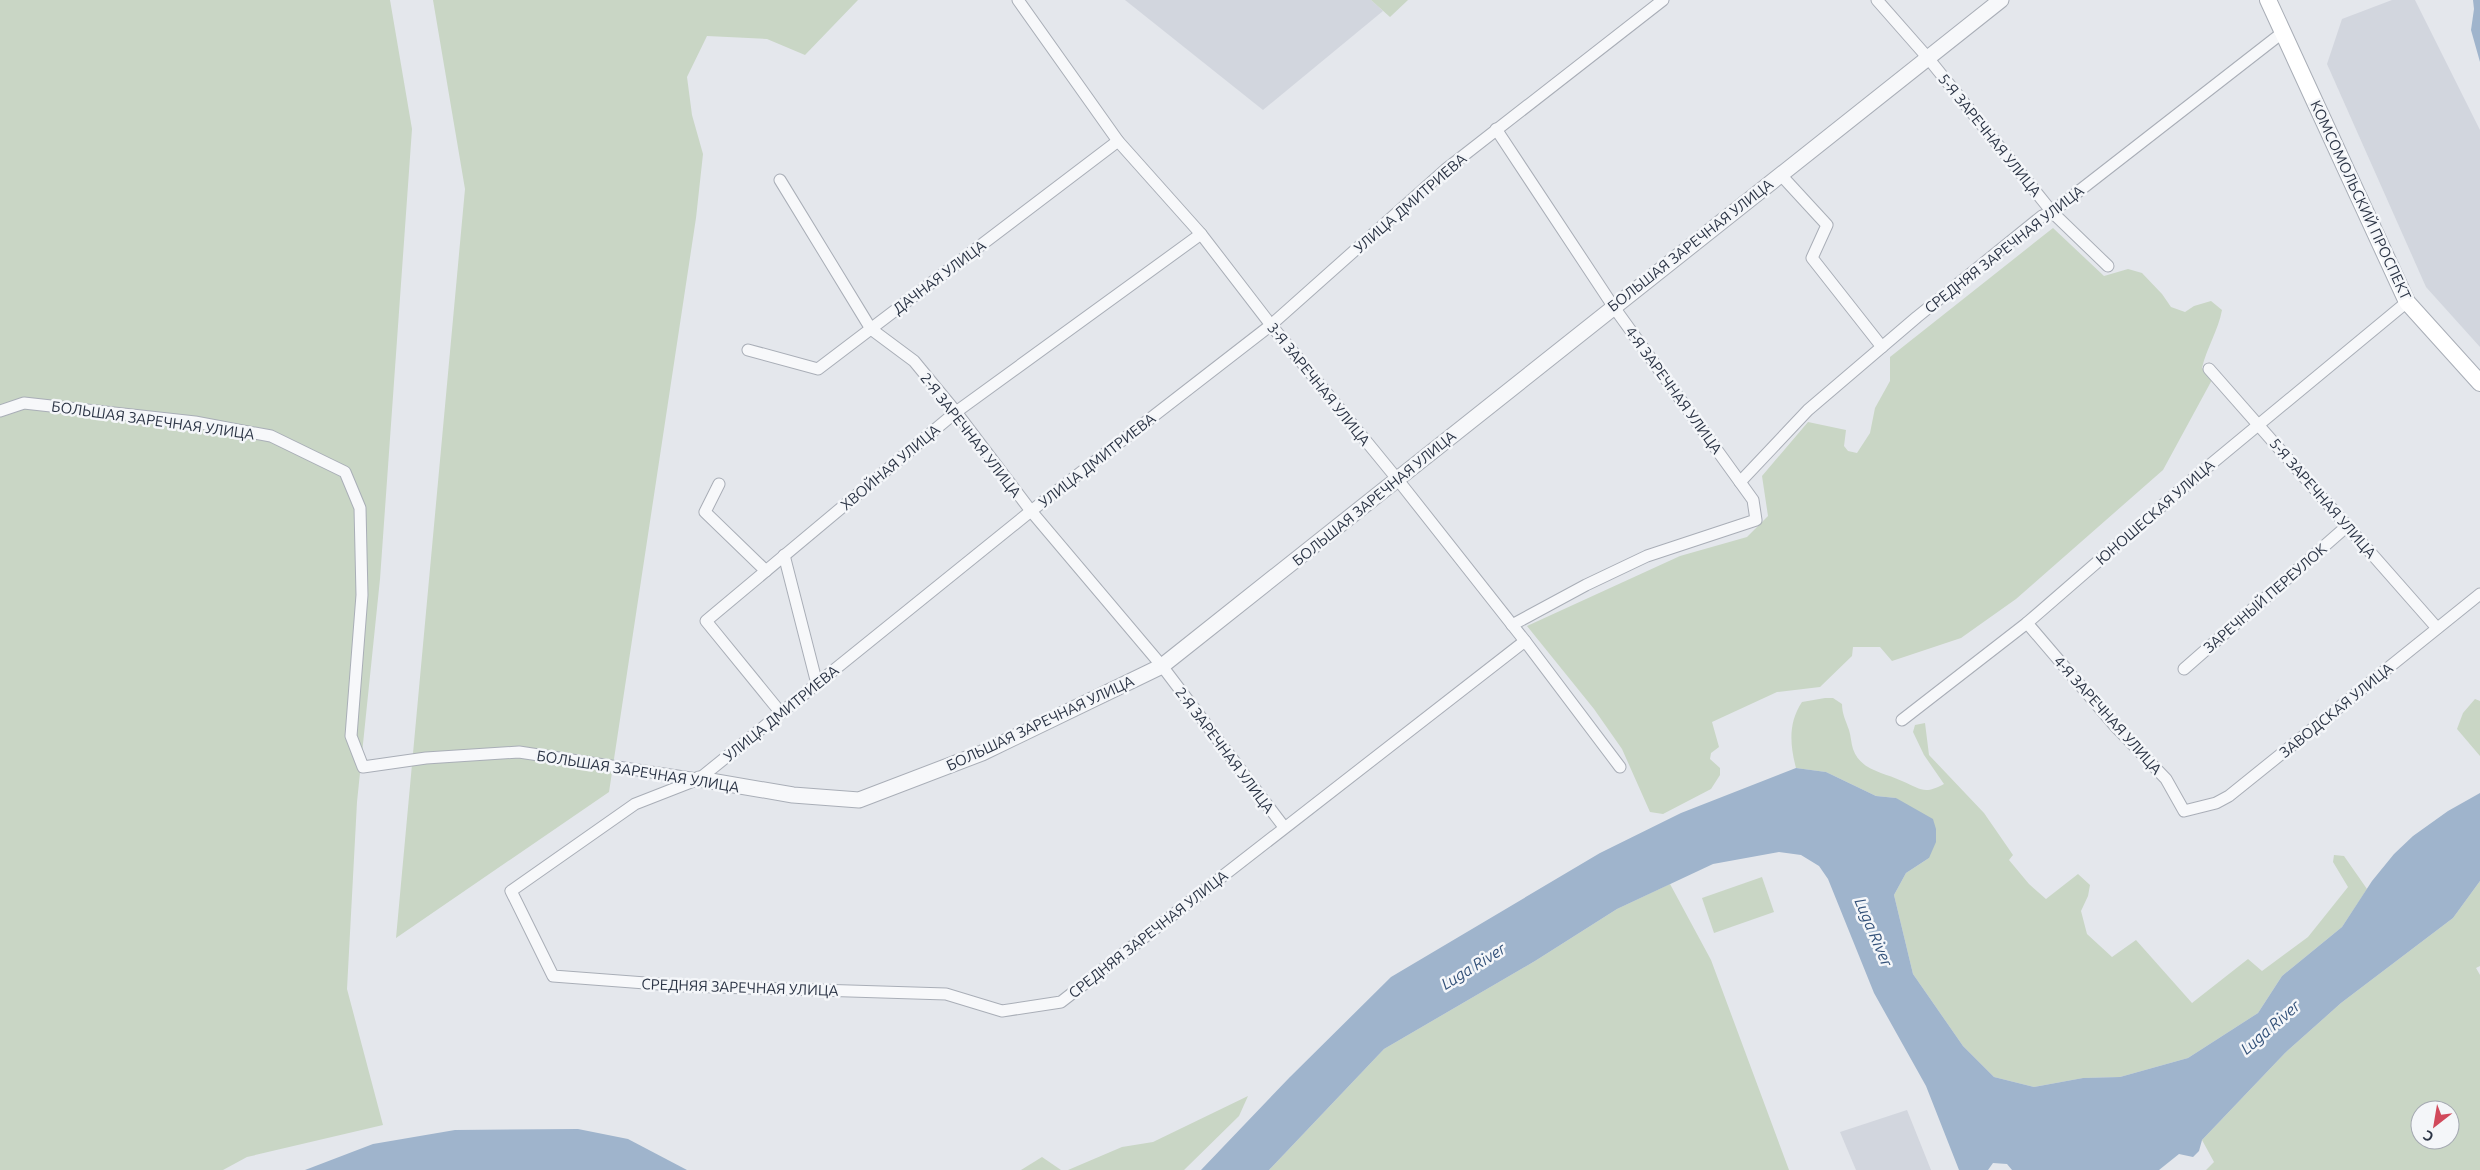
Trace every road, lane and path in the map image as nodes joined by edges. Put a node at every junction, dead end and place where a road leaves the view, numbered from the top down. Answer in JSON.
{"nodes":[{"id":1,"x":1018,"y":0,"type":"edge"},
{"id":2,"x":1663,"y":0,"type":"edge"},
{"id":3,"x":1877,"y":0,"type":"edge"},
{"id":4,"x":2001,"y":0,"type":"edge"},
{"id":5,"x":2268,"y":0,"type":"edge"},
{"id":6,"x":2282,"y":33,"type":"junction"},
{"id":7,"x":1928,"y":58,"type":"junction"},
{"id":8,"x":1496,"y":129,"type":"junction"},
{"id":9,"x":1118,"y":141,"type":"junction"},
{"id":10,"x":1780,"y":174,"type":"junction"},
{"id":11,"x":780,"y":180,"type":"dead end"},
{"id":12,"x":2052,"y":212,"type":"junction"},
{"id":13,"x":1201,"y":234,"type":"junction"},
{"id":14,"x":2108,"y":266,"type":"dead end"},
{"id":15,"x":2407,"y":302,"type":"junction"},
{"id":16,"x":1613,"y":306,"type":"junction"},
{"id":17,"x":1271,"y":325,"type":"junction"},
{"id":18,"x":872,"y":329,"type":"junction"},
{"id":19,"x":1882,"y":347,"type":"junction"},
{"id":20,"x":748,"y":350,"type":"dead end"},
{"id":21,"x":2209,"y":369,"type":"dead end"},
{"id":22,"x":2480,"y":383,"type":"edge"},
{"id":23,"x":0,"y":411,"type":"edge"},
{"id":24,"x":956,"y":412,"type":"junction"},
{"id":25,"x":2259,"y":424,"type":"junction"},
{"id":26,"x":1398,"y":480,"type":"junction"},
{"id":27,"x":1740,"y":482,"type":"junction"},
{"id":28,"x":719,"y":484,"type":"dead end"},
{"id":29,"x":1031,"y":512,"type":"junction"},
{"id":30,"x":2346,"y":527,"type":"junction"},
{"id":31,"x":784,"y":555,"type":"junction"},
{"id":32,"x":766,"y":571,"type":"junction"},
{"id":33,"x":2480,"y":594,"type":"edge"},
{"id":34,"x":2027,"y":623,"type":"junction"},
{"id":35,"x":1512,"y":625,"type":"junction"},
{"id":36,"x":2437,"y":628,"type":"junction"},
{"id":37,"x":1524,"y":641,"type":"junction"},
{"id":38,"x":1162,"y":666,"type":"junction"},
{"id":39,"x":2184,"y":669,"type":"dead end"},
{"id":40,"x":817,"y":684,"type":"junction"},
{"id":41,"x":781,"y":713,"type":"junction"},
{"id":42,"x":1902,"y":720,"type":"dead end"},
{"id":43,"x":1620,"y":766,"type":"dead end"},
{"id":44,"x":699,"y":779,"type":"junction"},
{"id":45,"x":2184,"y":811,"type":"joint"},
{"id":46,"x":1284,"y":828,"type":"junction"},
{"id":47,"x":512,"y":891,"type":"joint"}],
"edges":[{"from":1,"to":9,"type":"street","name":"3-Я ЗАРЕЧНАЯ УЛИЦА"},
{"from":2,"to":8,"type":"street","name":"УЛИЦА ДМИТРИЕВА"},
{"from":3,"to":7,"type":"street","name":"5-Я ЗАРЕЧНАЯ УЛИЦА"},
{"from":4,"to":7,"type":"street","name":"БОЛЬШАЯ ЗАРЕЧНАЯ УЛИЦА"},
{"from":5,"to":6,"type":"main road","name":"КОМСОМОЛЬСКИЙ ПРОСПЕКТ"},
{"from":6,"to":12,"type":"street","name":"СРЕДНЯЯ ЗАРЕЧНАЯ УЛИЦА"},
{"from":6,"to":15,"type":"main road","name":"КОМСОМОЛЬСКИЙ ПРОСПЕКТ"},
{"from":7,"to":10,"type":"street","name":"БОЛЬШАЯ ЗАРЕЧНАЯ УЛИЦА"},
{"from":7,"to":12,"type":"street","name":"5-Я ЗАРЕЧНАЯ УЛИЦА"},
{"from":8,"to":16,"type":"street","name":"4-Я ЗАРЕЧНАЯ УЛИЦА"},
{"from":8,"to":17,"type":"street","name":"УЛИЦА ДМИТРИЕВА"},
{"from":9,"to":13,"type":"street","name":"3-Я ЗАРЕЧНАЯ УЛИЦА"},
{"from":9,"to":18,"type":"street","name":"ДАЧНАЯ УЛИЦА"},
{"from":10,"to":16,"type":"street","name":"БОЛЬШАЯ ЗАРЕЧНАЯ УЛИЦА"},
{"from":10,"to":19,"type":"street"},
{"from":11,"to":18,"type":"street","name":"2-Я ЗАРЕЧНАЯ УЛИЦА"},
{"from":12,"to":14,"type":"street","name":"5-Я ЗАРЕЧНАЯ УЛИЦА"},
{"from":12,"to":19,"type":"street","name":"СРЕДНЯЯ ЗАРЕЧНАЯ УЛИЦА"},
{"from":13,"to":17,"type":"street","name":"3-Я ЗАРЕЧНАЯ УЛИЦА"},
{"from":13,"to":24,"type":"street","name":"ХВОЙНАЯ УЛИЦА"},
{"from":15,"to":22,"type":"main road","name":"КОМСОМОЛЬСКИЙ ПРОСПЕКТ"},
{"from":15,"to":25,"type":"street","name":"ЮНОШЕСКАЯ УЛИЦА"},
{"from":16,"to":26,"type":"street","name":"БОЛЬШАЯ ЗАРЕЧНАЯ УЛИЦА"},
{"from":16,"to":27,"type":"street","name":"4-Я ЗАРЕЧНАЯ УЛИЦА"},
{"from":17,"to":26,"type":"street","name":"3-Я ЗАРЕЧНАЯ УЛИЦА"},
{"from":17,"to":29,"type":"street","name":"УЛИЦА ДМИТРИЕВА"},
{"from":18,"to":20,"type":"street","name":"ДАЧНАЯ УЛИЦА"},
{"from":18,"to":24,"type":"street","name":"2-Я ЗАРЕЧНАЯ УЛИЦА"},
{"from":19,"to":27,"type":"street","name":"СРЕДНЯЯ ЗАРЕЧНАЯ УЛИЦА"},
{"from":21,"to":25,"type":"street","name":"5-Я ЗАРЕЧНАЯ УЛИЦА"},
{"from":23,"to":44,"type":"street","name":"БОЛЬШАЯ ЗАРЕЧНАЯ УЛИЦА"},
{"from":24,"to":29,"type":"street","name":"2-Я ЗАРЕЧНАЯ УЛИЦА"},
{"from":24,"to":31,"type":"street","name":"ХВОЙНАЯ УЛИЦА"},
{"from":25,"to":30,"type":"street","name":"5-Я ЗАРЕЧНАЯ УЛИЦА"},
{"from":25,"to":34,"type":"street","name":"ЮНОШЕСКАЯ УЛИЦА"},
{"from":26,"to":35,"type":"street","name":"3-Я ЗАРЕЧНАЯ УЛИЦА"},
{"from":26,"to":38,"type":"street","name":"БОЛЬШАЯ ЗАРЕЧНАЯ УЛИЦА"},
{"from":27,"to":35,"type":"street","name":"4-Я ЗАРЕЧНАЯ УЛИЦА"},
{"from":28,"to":32,"type":"street"},
{"from":29,"to":38,"type":"street","name":"2-Я ЗАРЕЧНАЯ УЛИЦА"},
{"from":29,"to":40,"type":"street","name":"УЛИЦА ДМИТРИЕВА"},
{"from":30,"to":36,"type":"street","name":"5-Я ЗАРЕЧНАЯ УЛИЦА"},
{"from":30,"to":39,"type":"street","name":"ЗАРЕЧНЫЙ ПЕРЕУЛОК"},
{"from":31,"to":32,"type":"street","name":"ХВОЙНАЯ УЛИЦА"},
{"from":31,"to":40,"type":"street"},
{"from":32,"to":41,"type":"street","name":"ХВОЙНАЯ УЛИЦА"},
{"from":33,"to":36,"type":"street","name":"ЗАВОДСКАЯ УЛИЦА"},
{"from":34,"to":42,"type":"street","name":"ЮНОШЕСКАЯ УЛИЦА"},
{"from":34,"to":45,"type":"street","name":"4-Я ЗАРЕЧНАЯ УЛИЦА"},
{"from":35,"to":37,"type":"street","name":"3-Я ЗАРЕЧНАЯ УЛИЦА"},
{"from":36,"to":45,"type":"street","name":"ЗАВОДСКАЯ УЛИЦА"},
{"from":37,"to":43,"type":"street","name":"3-Я ЗАРЕЧНАЯ УЛИЦА"},
{"from":37,"to":46,"type":"street","name":"СРЕДНЯЯ ЗАРЕЧНАЯ УЛИЦА"},
{"from":38,"to":44,"type":"street","name":"БОЛЬШАЯ ЗАРЕЧНАЯ УЛИЦА"},
{"from":38,"to":46,"type":"street","name":"2-Я ЗАРЕЧНАЯ УЛИЦА"},
{"from":40,"to":41,"type":"street","name":"УЛИЦА ДМИТРИЕВА"},
{"from":41,"to":44,"type":"street","name":"УЛИЦА ДМИТРИЕВА"},
{"from":44,"to":47,"type":"street","name":"УЛИЦА ДМИТРИЕВА"},
{"from":46,"to":47,"type":"street","name":"СРЕДНЯЯ ЗАРЕЧНАЯ УЛИЦА"}]}
